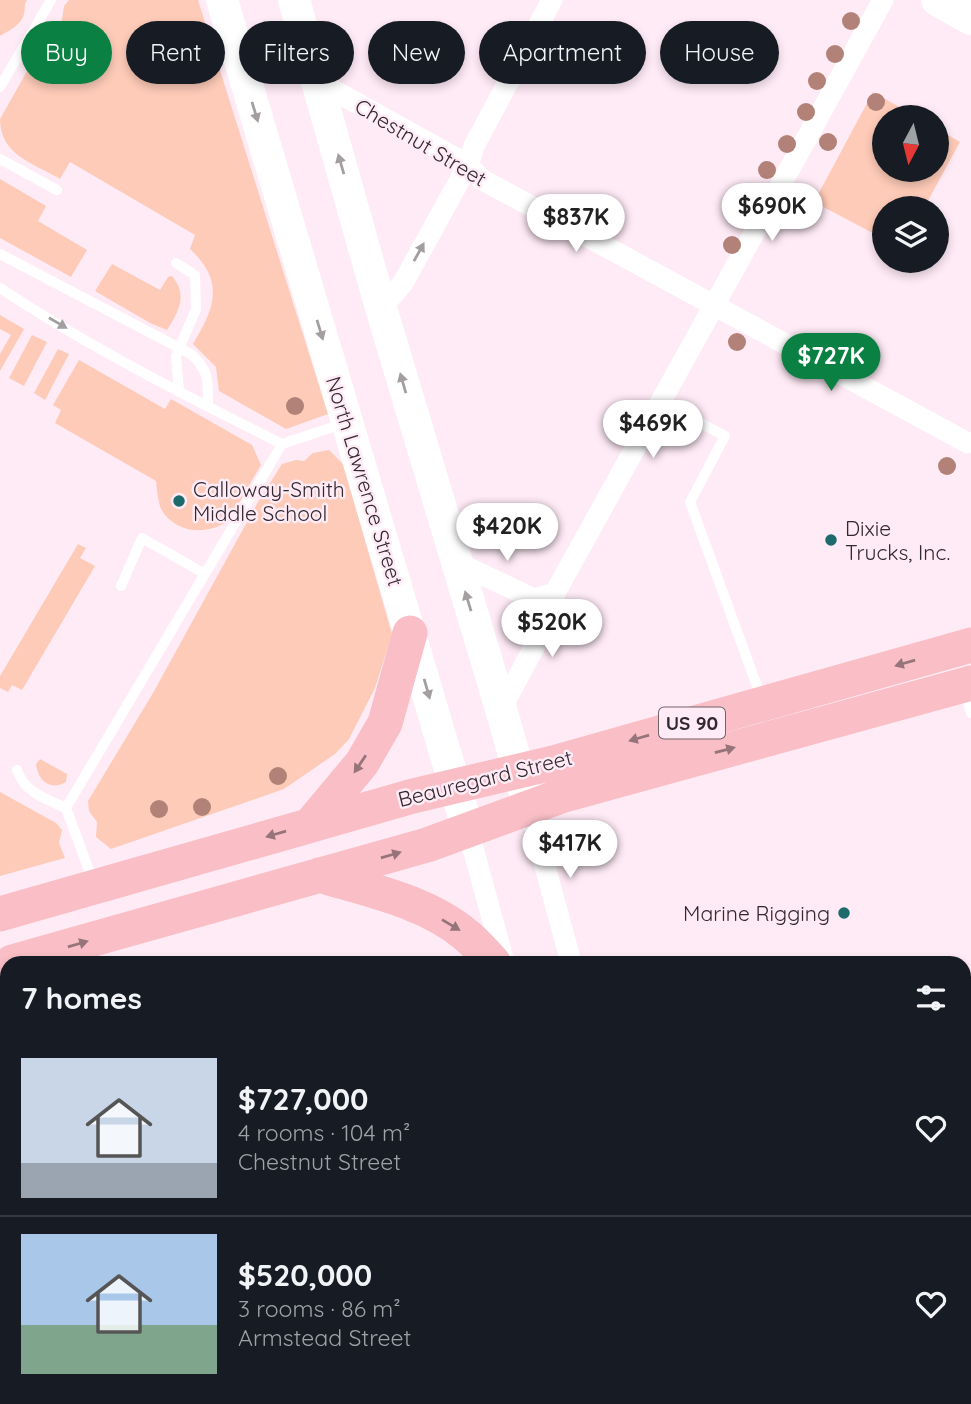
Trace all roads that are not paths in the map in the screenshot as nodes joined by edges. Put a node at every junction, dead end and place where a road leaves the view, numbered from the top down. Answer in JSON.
{"nodes":[{"id":1,"x":51,"y":0,"type":"edge"},
{"id":2,"x":222,"y":0,"type":"edge"},
{"id":3,"x":294,"y":0,"type":"edge"},
{"id":4,"x":552,"y":0,"type":"edge"},
{"id":5,"x":883,"y":0,"type":"edge"},
{"id":6,"x":937,"y":0,"type":"edge"},
{"id":7,"x":971,"y":19,"type":"edge"},
{"id":8,"x":300,"y":21,"type":"edge"},
{"id":9,"x":6,"y":63,"type":"edge"},
{"id":10,"x":318,"y":84,"type":"edge"},
{"id":11,"x":324,"y":84,"type":"edge"},
{"id":12,"x":0,"y":87,"type":"edge"},
{"id":13,"x":0,"y":159,"type":"edge"},
{"id":14,"x":468,"y":165,"type":"junction"},
{"id":15,"x":57,"y":190,"type":"dead end"},
{"id":16,"x":0,"y":254,"type":"edge"},
{"id":17,"x":176,"y":263,"type":"dead end"},
{"id":18,"x":0,"y":288,"type":"edge"},
{"id":19,"x":713,"y":306,"type":"junction"},
{"id":20,"x":381,"y":308,"type":"junction"},
{"id":21,"x":180,"y":347,"type":"junction"},
{"id":22,"x":179,"y":392,"type":"junction"},
{"id":23,"x":660,"y":402,"type":"junction"},
{"id":24,"x":208,"y":407,"type":"junction"},
{"id":25,"x":347,"y":422,"type":"junction"},
{"id":26,"x":970,"y":441,"type":"edge"},
{"id":27,"x":282,"y":444,"type":"junction"},
{"id":28,"x":456,"y":562,"type":"junction"},
{"id":29,"x":205,"y":574,"type":"junction"},
{"id":30,"x":121,"y":586,"type":"dead end"},
{"id":31,"x":555,"y":593,"type":"junction"},
{"id":32,"x":410,"y":633,"type":"junction"},
{"id":33,"x":971,"y":645,"type":"edge"},
{"id":34,"x":968,"y":693,"type":"edge"},
{"id":35,"x":763,"y":703,"type":"junction"},
{"id":36,"x":501,"y":709,"type":"junction"},
{"id":37,"x":17,"y":770,"type":"dead end"},
{"id":38,"x":519,"y":771,"type":"junction"},
{"id":39,"x":455,"y":786,"type":"junction"},
{"id":40,"x":66,"y":808,"type":"junction"},
{"id":41,"x":528,"y":808,"type":"junction"},
{"id":42,"x":311,"y":824,"type":"junction"},
{"id":43,"x":468,"y":830,"type":"junction"},
{"id":44,"x":319,"y":875,"type":"junction"},
{"id":45,"x":95,"y":887,"type":"junction"},
{"id":46,"x":0,"y":914,"type":"edge"},
{"id":47,"x":33,"y":956,"type":"edge"},
{"id":48,"x":487,"y":956,"type":"edge"},
{"id":49,"x":502,"y":956,"type":"edge"},
{"id":50,"x":569,"y":956,"type":"edge"}],
"edges":[{"from":1,"to":9,"type":"lane"},
{"from":2,"to":25,"type":"street","name":"North Lawrence Street","one_way":true},
{"from":3,"to":8,"type":"street"},
{"from":4,"to":14,"type":"street"},
{"from":5,"to":19,"type":"street"},
{"from":6,"to":7,"type":"street"},
{"from":9,"to":12,"type":"lane"},
{"from":20,"to":10,"type":"street","one_way":true},
{"from":11,"to":14,"type":"street","name":"Chestnut Street"},
{"from":13,"to":15,"type":"lane"},
{"from":14,"to":19,"type":"street","name":"Chestnut Street"},
{"from":20,"to":14,"type":"street","one_way":true},
{"from":16,"to":21,"type":"lane"},
{"from":17,"to":21,"type":"lane"},
{"from":18,"to":22,"type":"lane","one_way":true},
{"from":19,"to":23,"type":"street"},
{"from":19,"to":26,"type":"street","name":"Chestnut Street"},
{"from":28,"to":20,"type":"street","one_way":true},
{"from":21,"to":22,"type":"lane"},
{"from":21,"to":24,"type":"lane"},
{"from":22,"to":24,"type":"lane"},
{"from":23,"to":31,"type":"street"},
{"from":23,"to":35,"type":"lane"},
{"from":24,"to":27,"type":"lane"},
{"from":25,"to":27,"type":"lane"},
{"from":25,"to":32,"type":"street","name":"North Lawrence Street"},
{"from":27,"to":29,"type":"lane"},
{"from":28,"to":31,"type":"street"},
{"from":36,"to":28,"type":"street","one_way":true},
{"from":29,"to":30,"type":"lane"},
{"from":29,"to":40,"type":"lane"},
{"from":31,"to":36,"type":"street"},
{"from":32,"to":39,"type":"street","name":"North Lawrence Street","one_way":true},
{"from":32,"to":42,"type":"main road","one_way":true},
{"from":33,"to":35,"type":"main road","name":"Beauregard Street","number":"US 90","one_way":true},
{"from":41,"to":34,"type":"main road","name":"Beauregard Street","number":"US 90","one_way":true},
{"from":35,"to":38,"type":"main road","name":"Beauregard Street","number":"US 90","one_way":true},
{"from":36,"to":38,"type":"street"},
{"from":37,"to":40,"type":"lane"},
{"from":38,"to":39,"type":"main road","name":"Beauregard Street","number":"US 90"},
{"from":38,"to":41,"type":"street"},
{"from":39,"to":42,"type":"main road","name":"Beauregard Street","number":"US 90"},
{"from":39,"to":43,"type":"street","name":"North Lawrence Street"},
{"from":40,"to":45,"type":"lane"},
{"from":41,"to":43,"type":"main road","name":"Beauregard Street","number":"US 90"},
{"from":41,"to":50,"type":"street"},
{"from":42,"to":45,"type":"main road","name":"Beauregard Street","number":"US 90","one_way":true},
{"from":44,"to":43,"type":"main road","name":"Beauregard Street","number":"US 90","one_way":true},
{"from":43,"to":49,"type":"street","name":"North Lawrence Street"},
{"from":47,"to":44,"type":"main road","name":"Beauregard Street","number":"US 90","one_way":true},
{"from":44,"to":48,"type":"main road","one_way":true},
{"from":45,"to":46,"type":"main road","name":"Beauregard Street","number":"US 90"}]}
